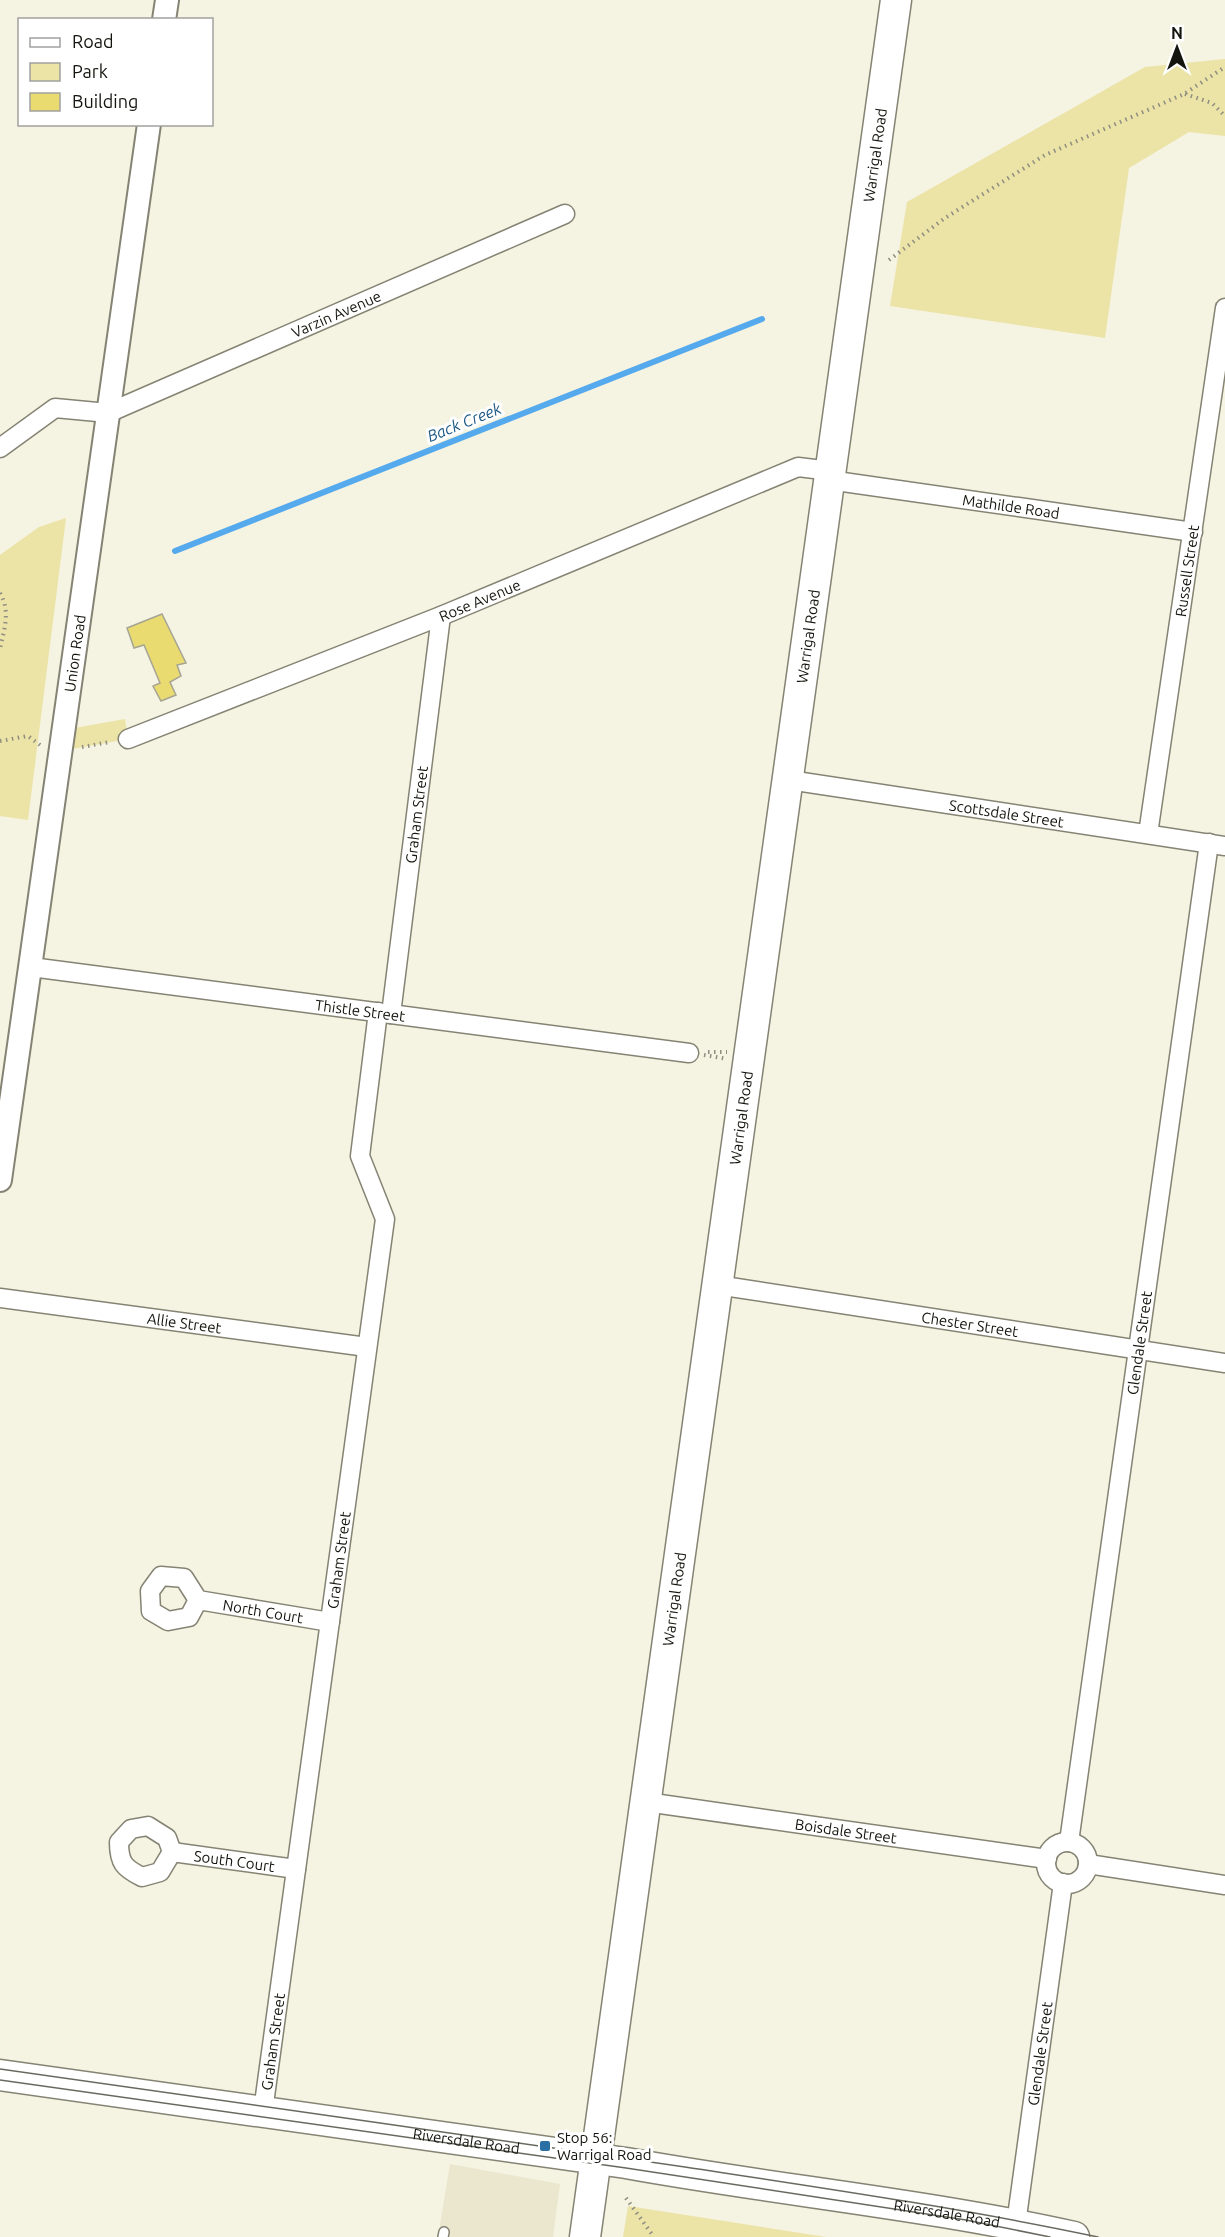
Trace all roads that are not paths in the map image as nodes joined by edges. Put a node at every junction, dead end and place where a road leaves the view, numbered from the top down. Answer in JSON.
{"nodes":[{"id":1,"x":167,"y":0,"type":"edge"},
{"id":2,"x":896,"y":0,"type":"edge"},
{"id":3,"x":164,"y":18,"type":"edge"},
{"id":4,"x":149,"y":126,"type":"edge"},
{"id":5,"x":565,"y":214,"type":"dead end"},
{"id":6,"x":1225,"y":308,"type":"edge"},
{"id":7,"x":108,"y":413,"type":"junction"},
{"id":8,"x":0,"y":448,"type":"edge"},
{"id":9,"x":830,"y":476,"type":"junction"},
{"id":10,"x":1193,"y":532,"type":"junction"},
{"id":11,"x":441,"y":616,"type":"junction"},
{"id":12,"x":128,"y":739,"type":"road end"},
{"id":13,"x":789,"y":780,"type":"junction"},
{"id":14,"x":1148,"y":834,"type":"junction"},
{"id":15,"x":1217,"y":845,"type":"edge"},
{"id":16,"x":31,"y":968,"type":"junction"},
{"id":17,"x":385,"y":1013,"type":"junction"},
{"id":18,"x":689,"y":1053,"type":"road end"},
{"id":19,"x":6,"y":1099,"type":"edge"},
{"id":20,"x":0,"y":1180,"type":"edge"},
{"id":21,"x":717,"y":1285,"type":"junction"},
{"id":22,"x":0,"y":1298,"type":"edge"},
{"id":23,"x":367,"y":1347,"type":"junction"},
{"id":24,"x":1138,"y":1350,"type":"junction"},
{"id":25,"x":1225,"y":1363,"type":"edge"},
{"id":26,"x":198,"y":1600,"type":"dead end"},
{"id":27,"x":330,"y":1622,"type":"junction"},
{"id":28,"x":646,"y":1802,"type":"junction"},
{"id":29,"x":1069,"y":1842,"type":"junction"},
{"id":30,"x":172,"y":1852,"type":"dead end"},
{"id":31,"x":1047,"y":1859,"type":"junction"},
{"id":32,"x":1088,"y":1864,"type":"junction"},
{"id":33,"x":296,"y":1869,"type":"junction"},
{"id":34,"x":1063,"y":1883,"type":"junction"},
{"id":35,"x":1225,"y":1885,"type":"edge"},
{"id":36,"x":0,"y":2074,"type":"edge"},
{"id":37,"x":263,"y":2112,"type":"junction"},
{"id":38,"x":597,"y":2159,"type":"junction"},
{"id":39,"x":1016,"y":2224,"type":"junction"},
{"id":40,"x":585,"y":2237,"type":"edge"},
{"id":41,"x":1074,"y":2237,"type":"edge"}],
"edges":[{"from":1,"to":3,"type":"street"},
{"from":2,"to":9,"type":"main road","name":"Warrigal Road"},
{"from":4,"to":7,"type":"street","name":"Union Road"},
{"from":5,"to":7,"type":"street","name":"Varzin Avenue"},
{"from":6,"to":10,"type":"street","name":"Russell Street"},
{"from":7,"to":8,"type":"street"},
{"from":7,"to":16,"type":"street","name":"Union Road"},
{"from":9,"to":10,"type":"street","name":"Mathilde Road"},
{"from":9,"to":11,"type":"street","name":"Rose Avenue"},
{"from":9,"to":13,"type":"main road","name":"Warrigal Road"},
{"from":10,"to":14,"type":"street","name":"Russell Street"},
{"from":11,"to":12,"type":"street","name":"Rose Avenue"},
{"from":11,"to":17,"type":"street","name":"Graham Street"},
{"from":13,"to":14,"type":"street","name":"Scottsdale Street"},
{"from":13,"to":21,"type":"main road","name":"Warrigal Road"},
{"from":14,"to":15,"type":"street","name":"Scottsdale Street"},
{"from":15,"to":24,"type":"street","name":"Glendale Street"},
{"from":16,"to":17,"type":"street","name":"Thistle Street"},
{"from":16,"to":19,"type":"street","name":"Union Road"},
{"from":17,"to":18,"type":"street","name":"Thistle Street"},
{"from":17,"to":23,"type":"street","name":"Graham Street"},
{"from":19,"to":20,"type":"street","name":"Union Road"},
{"from":21,"to":24,"type":"street","name":"Chester Street"},
{"from":21,"to":28,"type":"main road","name":"Warrigal Road"},
{"from":22,"to":23,"type":"street","name":"Allie Street"},
{"from":23,"to":27,"type":"street","name":"Graham Street"},
{"from":24,"to":25,"type":"street","name":"Chester Street"},
{"from":24,"to":29,"type":"street","name":"Glendale Street"},
{"from":26,"to":27,"type":"street","name":"North Court"},
{"from":27,"to":33,"type":"street","name":"Graham Street"},
{"from":28,"to":31,"type":"street","name":"Boisdale Street"},
{"from":28,"to":38,"type":"main road","name":"Warrigal Road"},
{"from":29,"to":31,"type":"street"},
{"from":29,"to":32,"type":"street"},
{"from":30,"to":33,"type":"street","name":"South Court"},
{"from":31,"to":34,"type":"street"},
{"from":32,"to":34,"type":"street"},
{"from":32,"to":35,"type":"street"},
{"from":33,"to":37,"type":"street","name":"Graham Street"},
{"from":34,"to":39,"type":"street","name":"Glendale Street"},
{"from":36,"to":37,"type":"main road","name":"Riversdale Road"},
{"from":37,"to":38,"type":"main road","name":"Riversdale Road"},
{"from":38,"to":39,"type":"main road","name":"Riversdale Road"},
{"from":38,"to":40,"type":"main road","name":"Warrigal Road"},
{"from":39,"to":41,"type":"main road","name":"Riversdale Road"}]}
